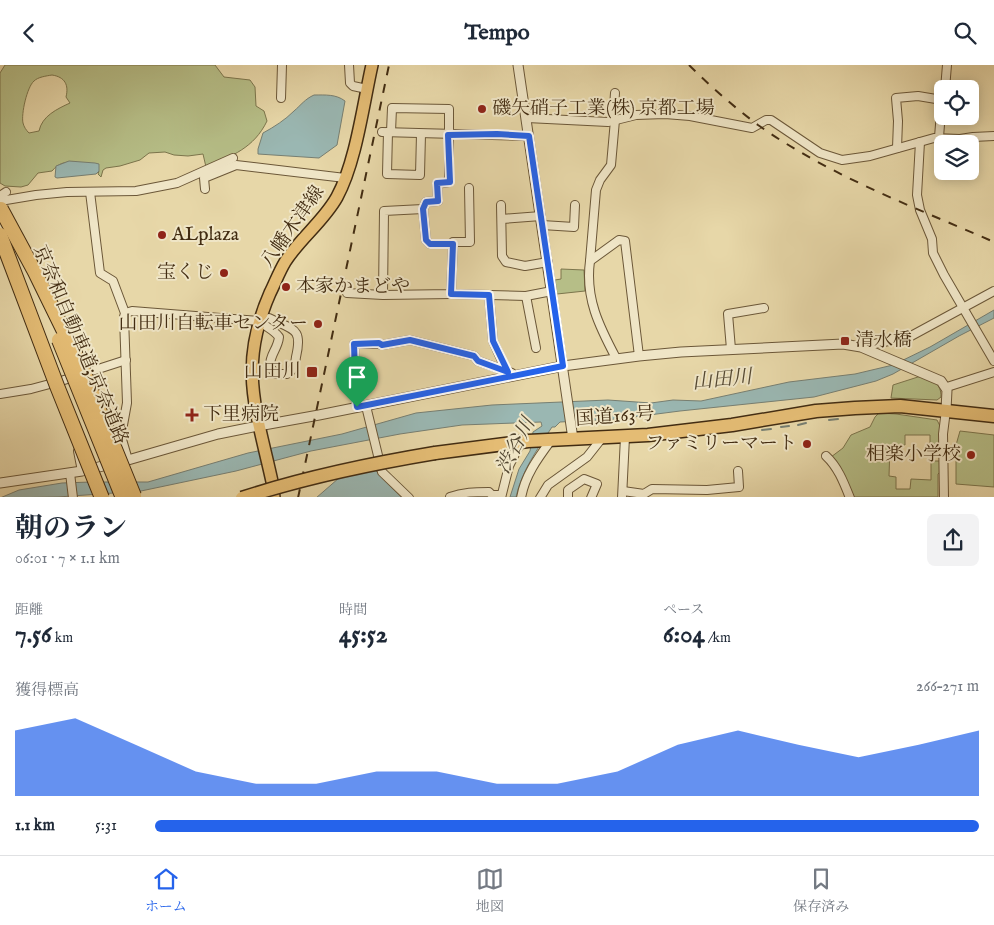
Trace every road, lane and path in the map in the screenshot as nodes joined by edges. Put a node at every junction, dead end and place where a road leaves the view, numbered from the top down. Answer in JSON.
{"nodes":[{"id":1,"x":282,"y":65,"type":"edge"},
{"id":2,"x":349,"y":65,"type":"edge"},
{"id":3,"x":372,"y":65,"type":"edge"},
{"id":4,"x":518,"y":65,"type":"edge"},
{"id":5,"x":947,"y":65,"type":"edge"},
{"id":6,"x":945,"y":80,"type":"edge"},
{"id":7,"x":367,"y":89,"type":"junction"},
{"id":8,"x":615,"y":93,"type":"dead end"},
{"id":9,"x":281,"y":98,"type":"dead end"},
{"id":10,"x":934,"y":99,"type":"edge"},
{"id":11,"x":527,"y":118,"type":"junction"},
{"id":12,"x":614,"y":120,"type":"junction"},
{"id":13,"x":387,"y":132,"type":"junction"},
{"id":14,"x":421,"y":134,"type":"junction"},
{"id":15,"x":448,"y":135,"type":"junction"},
{"id":16,"x":529,"y":136,"type":"junction"},
{"id":17,"x":994,"y":136,"type":"edge"},
{"id":18,"x":979,"y":137,"type":"edge"},
{"id":19,"x":934,"y":138,"type":"edge"},
{"id":20,"x":920,"y":142,"type":"junction"},
{"id":21,"x":898,"y":148,"type":"junction"},
{"id":22,"x":233,"y":158,"type":"dead end"},
{"id":23,"x":345,"y":178,"type":"junction"},
{"id":24,"x":469,"y":187,"type":"dead end"},
{"id":25,"x":205,"y":189,"type":"dead end"},
{"id":26,"x":90,"y":192,"type":"junction"},
{"id":27,"x":2,"y":199,"type":"edge"},
{"id":28,"x":501,"y":205,"type":"dead end"},
{"id":29,"x":575,"y":205,"type":"dead end"},
{"id":30,"x":423,"y":209,"type":"junction"},
{"id":31,"x":502,"y":219,"type":"junction"},
{"id":32,"x":542,"y":221,"type":"junction"},
{"id":33,"x":0,"y":235,"type":"edge"},
{"id":34,"x":453,"y":244,"type":"junction"},
{"id":35,"x":0,"y":247,"type":"edge"},
{"id":36,"x":590,"y":261,"type":"junction"},
{"id":37,"x":548,"y":262,"type":"junction"},
{"id":38,"x":552,"y":291,"type":"junction"},
{"id":39,"x":994,"y":291,"type":"edge"},
{"id":40,"x":347,"y":293,"type":"dead end"},
{"id":41,"x":451,"y":294,"type":"junction"},
{"id":42,"x":383,"y":295,"type":"junction"},
{"id":43,"x":489,"y":295,"type":"junction"},
{"id":44,"x":526,"y":296,"type":"junction"},
{"id":45,"x":764,"y":307,"type":"dead end"},
{"id":46,"x":964,"y":311,"type":"junction"},
{"id":47,"x":125,"y":313,"type":"junction"},
{"id":48,"x":259,"y":321,"type":"junction"},
{"id":49,"x":861,"y":347,"type":"junction"},
{"id":50,"x":536,"y":348,"type":"dead end"},
{"id":51,"x":730,"y":349,"type":"junction"},
{"id":52,"x":638,"y":356,"type":"junction"},
{"id":53,"x":616,"y":358,"type":"junction"},
{"id":54,"x":126,"y":360,"type":"junction"},
{"id":55,"x":994,"y":361,"type":"edge"},
{"id":56,"x":563,"y":366,"type":"junction"},
{"id":57,"x":994,"y":372,"type":"edge"},
{"id":58,"x":510,"y":374,"type":"junction"},
{"id":59,"x":61,"y":381,"type":"junction"},
{"id":60,"x":946,"y":387,"type":"junction"},
{"id":61,"x":0,"y":394,"type":"edge"},
{"id":62,"x":363,"y":407,"type":"junction"},
{"id":63,"x":946,"y":410,"type":"junction"},
{"id":64,"x":994,"y":416,"type":"edge"},
{"id":65,"x":259,"y":431,"type":"junction"},
{"id":66,"x":573,"y":433,"type":"junction"},
{"id":67,"x":625,"y":437,"type":"junction"},
{"id":68,"x":602,"y":438,"type":"junction"},
{"id":69,"x":551,"y":440,"type":"junction"},
{"id":70,"x":525,"y":441,"type":"junction"},
{"id":71,"x":826,"y":456,"type":"dead end"},
{"id":72,"x":128,"y":460,"type":"junction"},
{"id":73,"x":82,"y":471,"type":"junction"},
{"id":74,"x":738,"y":471,"type":"dead end"},
{"id":75,"x":70,"y":476,"type":"junction"},
{"id":76,"x":0,"y":483,"type":"edge"},
{"id":77,"x":622,"y":495,"type":"edge"},
{"id":78,"x":73,"y":497,"type":"edge"},
{"id":79,"x":102,"y":497,"type":"edge"},
{"id":80,"x":128,"y":497,"type":"edge"},
{"id":81,"x":242,"y":497,"type":"edge"},
{"id":82,"x":274,"y":497,"type":"edge"},
{"id":83,"x":409,"y":497,"type":"edge"},
{"id":84,"x":450,"y":497,"type":"edge"},
{"id":85,"x":501,"y":497,"type":"edge"},
{"id":86,"x":522,"y":497,"type":"edge"},
{"id":87,"x":540,"y":497,"type":"edge"},
{"id":88,"x":568,"y":497,"type":"edge"},
{"id":89,"x":592,"y":497,"type":"edge"},
{"id":90,"x":850,"y":497,"type":"edge"},
{"id":91,"x":944,"y":497,"type":"edge"}],
"edges":[{"from":1,"to":9,"type":"street"},
{"from":2,"to":7,"type":"street"},
{"from":3,"to":7,"type":"main road","name":"八幡木津線"},
{"from":4,"to":11,"type":"street"},
{"from":5,"to":6,"type":"street"},
{"from":7,"to":23,"type":"main road","name":"八幡木津線"},
{"from":8,"to":12,"type":"street"},
{"from":10,"to":21,"type":"street"},
{"from":11,"to":12,"type":"street"},
{"from":11,"to":16,"type":"street"},
{"from":12,"to":21,"type":"street"},
{"from":12,"to":36,"type":"street"},
{"from":13,"to":14,"type":"street"},
{"from":13,"to":14,"type":"street"},
{"from":13,"to":15,"type":"street"},
{"from":14,"to":15,"type":"street"},
{"from":15,"to":16,"type":"street"},
{"from":15,"to":30,"type":"street"},
{"from":16,"to":32,"type":"street"},
{"from":17,"to":18,"type":"street"},
{"from":19,"to":20,"type":"street"},
{"from":20,"to":21,"type":"street"},
{"from":20,"to":46,"type":"street"},
{"from":22,"to":26,"type":"street"},
{"from":23,"to":25,"type":"street"},
{"from":23,"to":48,"type":"main road","name":"八幡木津線"},
{"from":24,"to":34,"type":"street"},
{"from":26,"to":27,"type":"street"},
{"from":26,"to":47,"type":"street"},
{"from":27,"to":80,"type":"highway","bridge":true},
{"from":28,"to":31,"type":"street"},
{"from":29,"to":32,"type":"street"},
{"from":30,"to":34,"type":"street"},
{"from":30,"to":42,"type":"street"},
{"from":31,"to":32,"type":"street"},
{"from":31,"to":37,"type":"street"},
{"from":32,"to":37,"type":"street"},
{"from":33,"to":79,"type":"highway","bridge":true},
{"from":34,"to":41,"type":"street"},
{"from":35,"to":59,"type":"street"},
{"from":36,"to":52,"type":"street"},
{"from":36,"to":53,"type":"street"},
{"from":37,"to":38,"type":"street"},
{"from":38,"to":44,"type":"street"},
{"from":38,"to":56,"type":"street"},
{"from":39,"to":46,"type":"street"},
{"from":40,"to":42,"type":"street"},
{"from":41,"to":42,"type":"street"},
{"from":41,"to":43,"type":"street"},
{"from":43,"to":44,"type":"street"},
{"from":43,"to":58,"type":"street"},
{"from":44,"to":50,"type":"street"},
{"from":45,"to":51,"type":"street"},
{"from":46,"to":49,"type":"street"},
{"from":46,"to":55,"type":"street"},
{"from":47,"to":48,"type":"street"},
{"from":47,"to":54,"type":"street"},
{"from":48,"to":48,"type":"street"},
{"from":48,"to":65,"type":"main road","name":"八幡木津線"},
{"from":49,"to":51,"type":"street"},
{"from":49,"to":60,"type":"street"},
{"from":51,"to":52,"type":"street"},
{"from":52,"to":53,"type":"street"},
{"from":53,"to":56,"type":"street"},
{"from":54,"to":59,"type":"street"},
{"from":54,"to":72,"type":"street"},
{"from":56,"to":58,"type":"street"},
{"from":56,"to":66,"type":"street"},
{"from":57,"to":60,"type":"street"},
{"from":58,"to":62,"type":"street"},
{"from":58,"to":62,"type":"street"},
{"from":59,"to":61,"type":"street"},
{"from":59,"to":73,"type":"street"},
{"from":60,"to":63,"type":"street"},
{"from":62,"to":65,"type":"street"},
{"from":62,"to":83,"type":"street"},
{"from":63,"to":64,"type":"highway","name":"国道163号"},
{"from":63,"to":67,"type":"highway","name":"国道163号"},
{"from":63,"to":91,"type":"street"},
{"from":65,"to":72,"type":"street"},
{"from":65,"to":82,"type":"main road","name":"八幡木津線"},
{"from":66,"to":68,"type":"highway","name":"国道163号"},
{"from":66,"to":69,"type":"highway","name":"国道163号"},
{"from":67,"to":68,"type":"highway","name":"国道163号"},
{"from":67,"to":77,"type":"street"},
{"from":68,"to":87,"type":"street"},
{"from":69,"to":70,"type":"highway","name":"国道163号"},
{"from":69,"to":86,"type":"street"},
{"from":70,"to":81,"type":"highway","name":"国道163号","bridge":true},
{"from":70,"to":85,"type":"street"},
{"from":71,"to":90,"type":"street"},
{"from":72,"to":73,"type":"street"},
{"from":73,"to":75,"type":"street"},
{"from":74,"to":77,"type":"street"},
{"from":75,"to":76,"type":"street"},
{"from":75,"to":78,"type":"street"},
{"from":84,"to":85,"type":"street"},
{"from":88,"to":89,"type":"street"}]}
